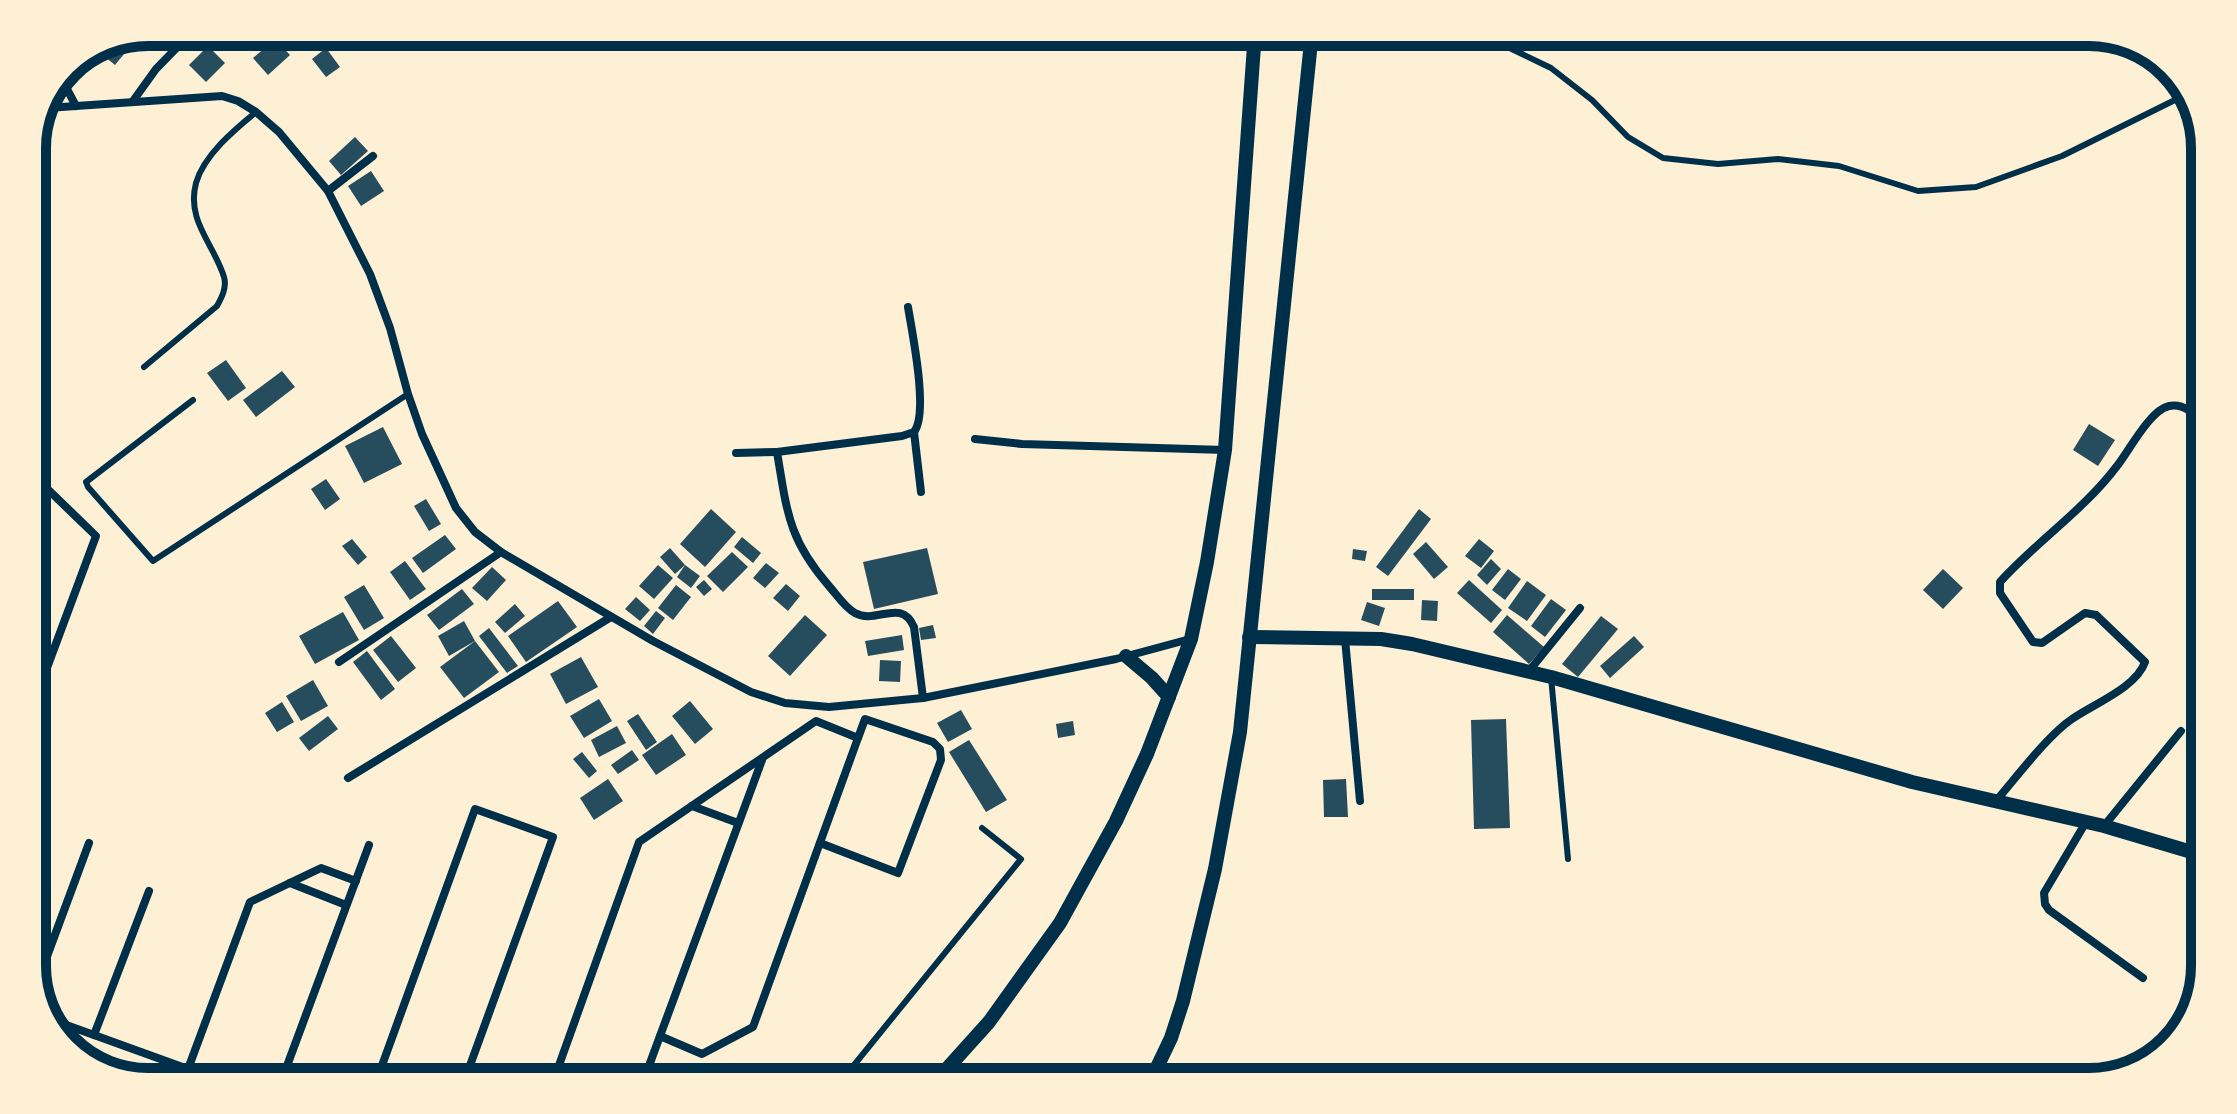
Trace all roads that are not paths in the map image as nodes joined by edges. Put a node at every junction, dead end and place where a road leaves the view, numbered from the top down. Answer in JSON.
{"nodes":[{"id":1,"x":178,"y":46,"type":"edge"},
{"id":2,"x":1254,"y":46,"type":"edge"},
{"id":3,"x":1311,"y":46,"type":"edge"},
{"id":4,"x":1505,"y":46,"type":"edge"},
{"id":5,"x":66,"y":88,"type":"edge"},
{"id":6,"x":2178,"y":98,"type":"edge"},
{"id":7,"x":133,"y":101,"type":"junction"},
{"id":8,"x":76,"y":106,"type":"junction"},
{"id":9,"x":55,"y":107,"type":"edge"},
{"id":10,"x":256,"y":112,"type":"junction"},
{"id":11,"x":373,"y":156,"type":"dead end"},
{"id":12,"x":328,"y":191,"type":"junction"},
{"id":13,"x":908,"y":307,"type":"dead end"},
{"id":14,"x":144,"y":367,"type":"dead end"},
{"id":15,"x":408,"y":394,"type":"junction"},
{"id":16,"x":193,"y":400,"type":"dead end"},
{"id":17,"x":2191,"y":411,"type":"edge"},
{"id":18,"x":914,"y":432,"type":"junction"},
{"id":19,"x":975,"y":439,"type":"dead end"},
{"id":20,"x":1225,"y":450,"type":"junction"},
{"id":21,"x":777,"y":452,"type":"junction"},
{"id":22,"x":736,"y":453,"type":"dead end"},
{"id":23,"x":46,"y":488,"type":"edge"},
{"id":24,"x":921,"y":492,"type":"dead end"},
{"id":25,"x":501,"y":552,"type":"junction"},
{"id":26,"x":1580,"y":608,"type":"dead end"},
{"id":27,"x":611,"y":617,"type":"junction"},
{"id":28,"x":1249,"y":637,"type":"junction"},
{"id":29,"x":1191,"y":639,"type":"junction"},
{"id":30,"x":1345,"y":639,"type":"junction"},
{"id":31,"x":1126,"y":656,"type":"junction"},
{"id":32,"x":339,"y":662,"type":"dead end"},
{"id":33,"x":46,"y":670,"type":"edge"},
{"id":34,"x":1529,"y":671,"type":"junction"},
{"id":35,"x":1551,"y":677,"type":"junction"},
{"id":36,"x":1169,"y":697,"type":"junction"},
{"id":37,"x":923,"y":698,"type":"junction"},
{"id":38,"x":2181,"y":731,"type":"dead end"},
{"id":39,"x":858,"y":738,"type":"junction"},
{"id":40,"x":763,"y":758,"type":"junction"},
{"id":41,"x":348,"y":778,"type":"dead end"},
{"id":42,"x":1360,"y":801,"type":"dead end"},
{"id":43,"x":1995,"y":802,"type":"junction"},
{"id":44,"x":692,"y":806,"type":"junction"},
{"id":45,"x":2086,"y":822,"type":"junction"},
{"id":46,"x":738,"y":823,"type":"junction"},
{"id":47,"x":2104,"y":826,"type":"junction"},
{"id":48,"x":982,"y":828,"type":"dead end"},
{"id":49,"x":89,"y":843,"type":"dead end"},
{"id":50,"x":820,"y":843,"type":"junction"},
{"id":51,"x":369,"y":845,"type":"dead end"},
{"id":52,"x":2191,"y":852,"type":"edge"},
{"id":53,"x":1568,"y":859,"type":"dead end"},
{"id":54,"x":356,"y":881,"type":"junction"},
{"id":55,"x":290,"y":883,"type":"junction"},
{"id":56,"x":149,"y":891,"type":"dead end"},
{"id":57,"x":346,"y":905,"type":"junction"},
{"id":58,"x":46,"y":959,"type":"edge"},
{"id":59,"x":2143,"y":978,"type":"dead end"},
{"id":60,"x":63,"y":1023,"type":"edge"},
{"id":61,"x":94,"y":1035,"type":"junction"},
{"id":62,"x":660,"y":1036,"type":"junction"},
{"id":63,"x":185,"y":1068,"type":"edge"},
{"id":64,"x":188,"y":1068,"type":"edge"},
{"id":65,"x":286,"y":1068,"type":"edge"},
{"id":66,"x":381,"y":1068,"type":"edge"},
{"id":67,"x":469,"y":1068,"type":"edge"},
{"id":68,"x":558,"y":1068,"type":"edge"},
{"id":69,"x":648,"y":1068,"type":"edge"},
{"id":70,"x":852,"y":1068,"type":"edge"},
{"id":71,"x":948,"y":1068,"type":"edge"},
{"id":72,"x":1157,"y":1068,"type":"edge"}],
"edges":[{"from":1,"to":7,"type":"street"},
{"from":2,"to":20,"type":"street"},
{"from":3,"to":28,"type":"street"},
{"from":4,"to":6,"type":"lane"},
{"from":5,"to":8,"type":"street"},
{"from":7,"to":8,"type":"street"},
{"from":7,"to":10,"type":"street"},
{"from":8,"to":9,"type":"street"},
{"from":10,"to":12,"type":"street"},
{"from":10,"to":14,"type":"lane"},
{"from":11,"to":12,"type":"street"},
{"from":12,"to":15,"type":"street"},
{"from":13,"to":18,"type":"street"},
{"from":15,"to":16,"type":"lane"},
{"from":15,"to":25,"type":"street"},
{"from":17,"to":43,"type":"street"},
{"from":18,"to":21,"type":"street"},
{"from":18,"to":24,"type":"street"},
{"from":19,"to":20,"type":"street"},
{"from":20,"to":29,"type":"street"},
{"from":21,"to":22,"type":"street"},
{"from":21,"to":37,"type":"street"},
{"from":23,"to":33,"type":"street"},
{"from":25,"to":27,"type":"street"},
{"from":25,"to":32,"type":"street"},
{"from":26,"to":34,"type":"street"},
{"from":27,"to":37,"type":"street"},
{"from":27,"to":41,"type":"street"},
{"from":28,"to":30,"type":"street"},
{"from":28,"to":72,"type":"street"},
{"from":29,"to":31,"type":"street"},
{"from":29,"to":36,"type":"street"},
{"from":30,"to":34,"type":"street"},
{"from":30,"to":42,"type":"street"},
{"from":31,"to":36,"type":"street"},
{"from":31,"to":37,"type":"street"},
{"from":34,"to":35,"type":"street"},
{"from":35,"to":43,"type":"street"},
{"from":35,"to":53,"type":"lane"},
{"from":36,"to":71,"type":"street"},
{"from":38,"to":47,"type":"street"},
{"from":39,"to":40,"type":"street"},
{"from":39,"to":50,"type":"street"},
{"from":39,"to":50,"type":"street"},
{"from":40,"to":44,"type":"street"},
{"from":40,"to":46,"type":"street"},
{"from":43,"to":45,"type":"street"},
{"from":44,"to":46,"type":"street"},
{"from":44,"to":68,"type":"street"},
{"from":45,"to":47,"type":"street"},
{"from":45,"to":59,"type":"street"},
{"from":46,"to":62,"type":"street"},
{"from":47,"to":52,"type":"street"},
{"from":48,"to":70,"type":"lane"},
{"from":49,"to":58,"type":"street"},
{"from":50,"to":62,"type":"street"},
{"from":51,"to":54,"type":"street"},
{"from":54,"to":55,"type":"street"},
{"from":54,"to":57,"type":"street"},
{"from":55,"to":57,"type":"street"},
{"from":55,"to":64,"type":"street"},
{"from":56,"to":61,"type":"street"},
{"from":57,"to":65,"type":"street"},
{"from":60,"to":61,"type":"street"},
{"from":61,"to":63,"type":"street"},
{"from":62,"to":69,"type":"street"},
{"from":66,"to":67,"type":"street"}]}
